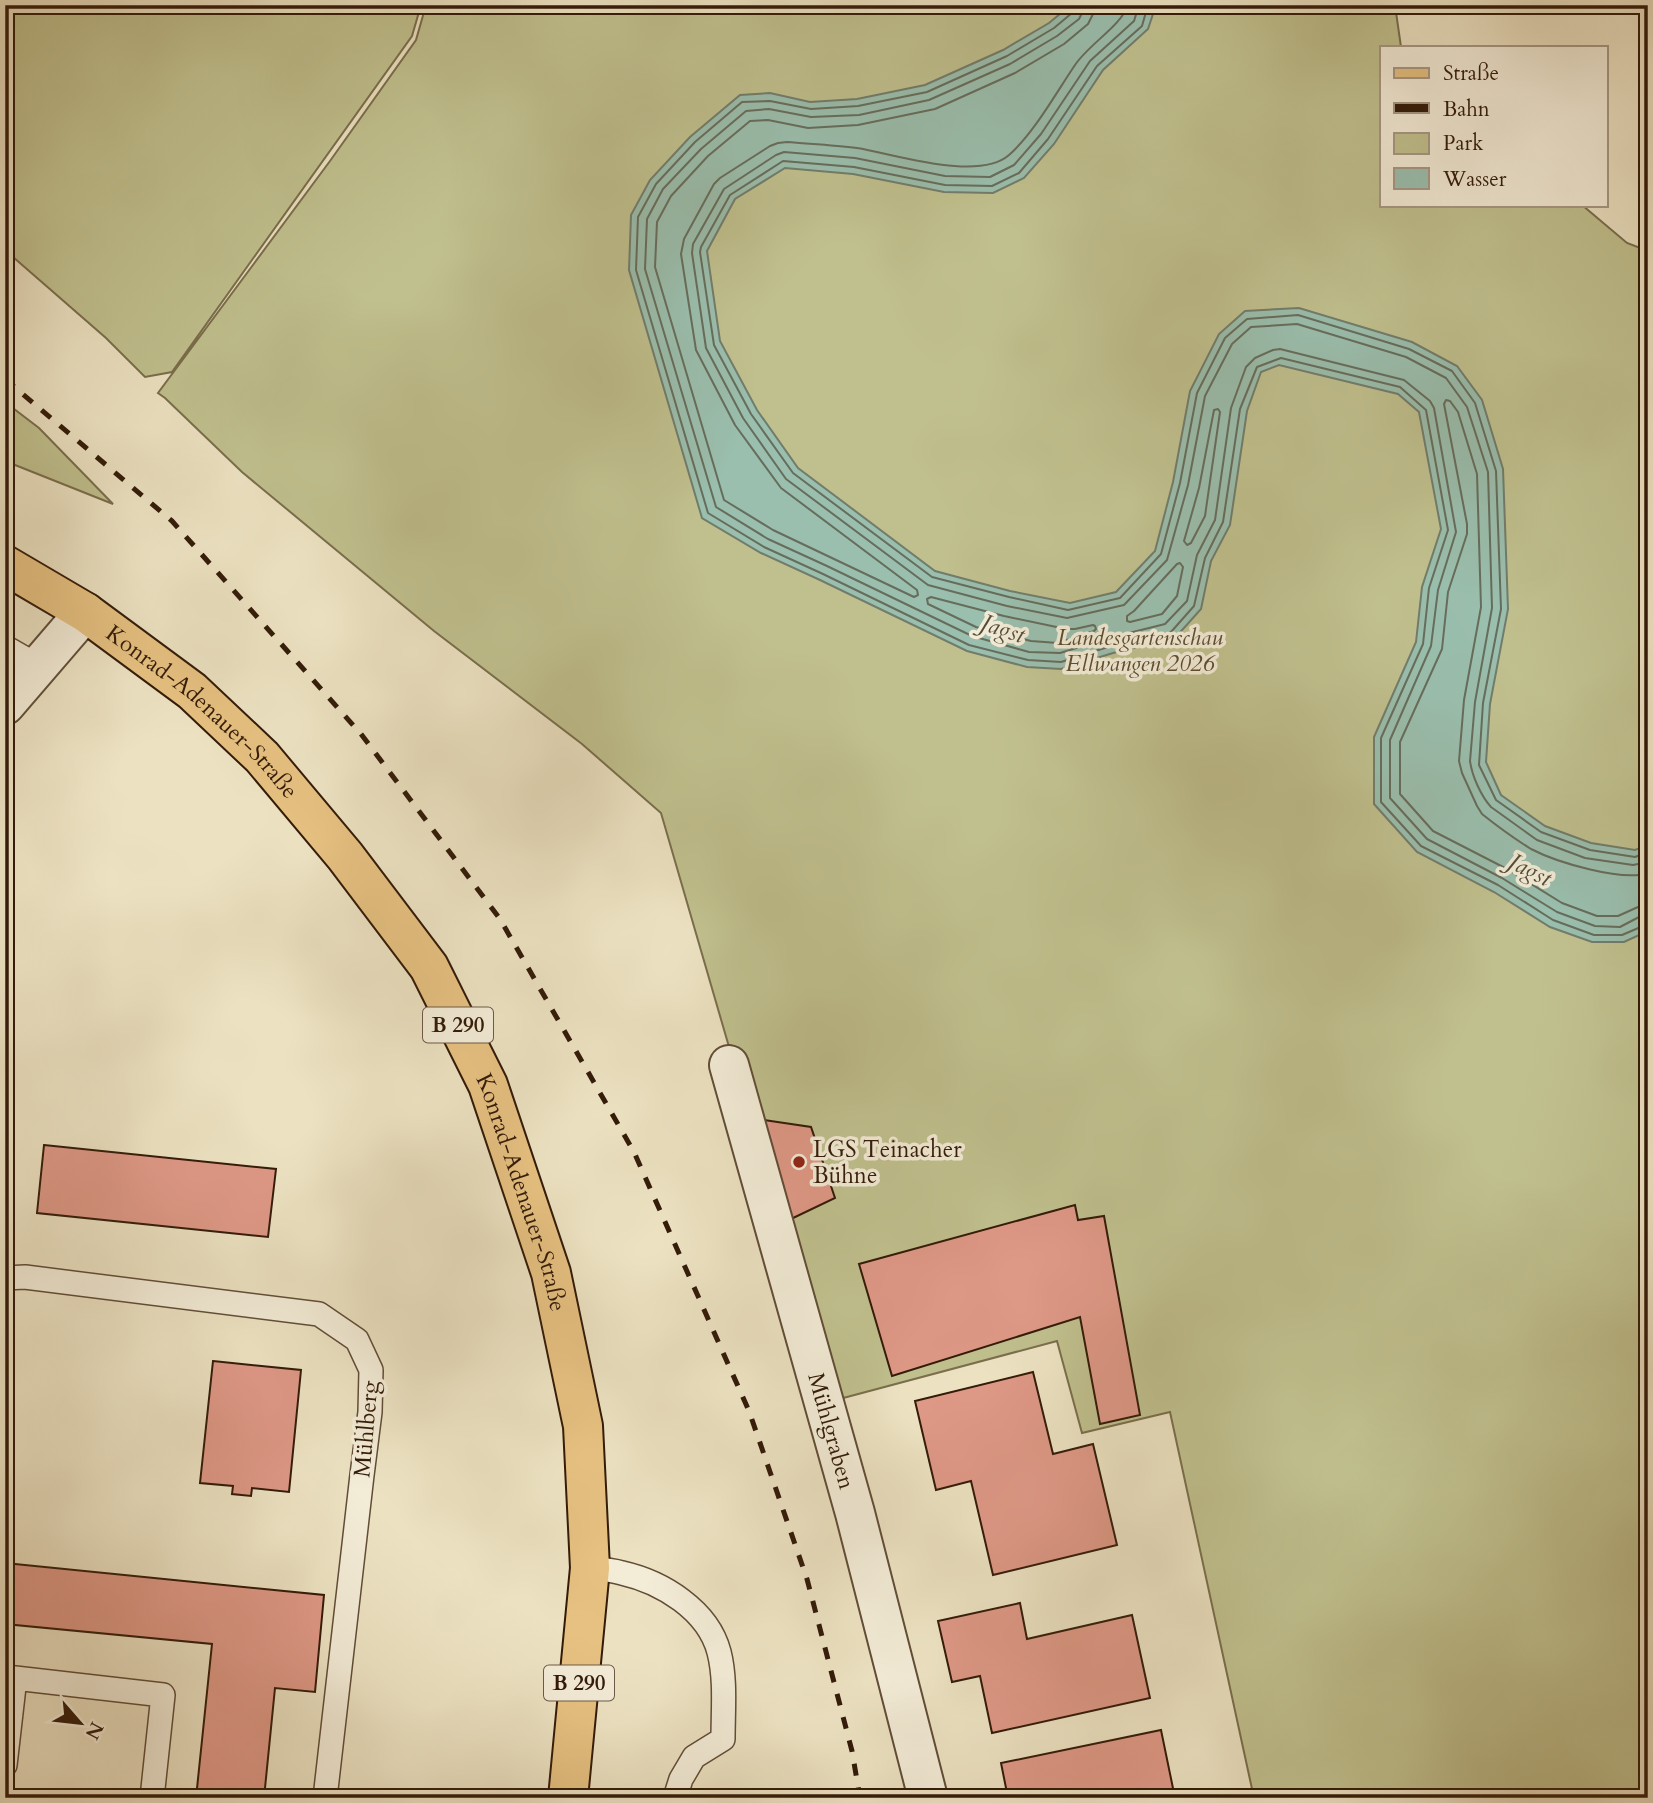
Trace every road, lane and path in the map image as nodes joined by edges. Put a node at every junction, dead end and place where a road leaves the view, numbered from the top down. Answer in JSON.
{"nodes":[{"id":1,"x":5,"y":565,"type":"edge"},
{"id":2,"x":85,"y":612,"type":"junction"},
{"id":3,"x":5,"y":647,"type":"edge"},
{"id":4,"x":38,"y":666,"type":"junction"},
{"id":5,"x":5,"y":705,"type":"edge"},
{"id":6,"x":729,"y":1065,"type":"dead end"},
{"id":7,"x":5,"y":1278,"type":"edge"},
{"id":8,"x":590,"y":1568,"type":"junction"},
{"id":9,"x":10,"y":1677,"type":"edge"},
{"id":10,"x":5,"y":1765,"type":"edge"},
{"id":11,"x":152,"y":1798,"type":"edge"},
{"id":12,"x":325,"y":1798,"type":"edge"},
{"id":13,"x":568,"y":1798,"type":"edge"},
{"id":14,"x":674,"y":1798,"type":"edge"},
{"id":15,"x":928,"y":1798,"type":"edge"}],
"edges":[{"from":1,"to":2,"type":"main road","number":"B 290"},
{"from":2,"to":4,"type":"street"},
{"from":2,"to":8,"type":"main road","name":"Konrad-Adenauer-Straße","number":"B 290"},
{"from":3,"to":4,"type":"lane"},
{"from":4,"to":5,"type":"street"},
{"from":6,"to":15,"type":"street","name":"Mühlgraben"},
{"from":7,"to":12,"type":"lane","name":"Mühlberg"},
{"from":8,"to":13,"type":"main road","name":"Konrad-Adenauer-Straße","number":"B 290"},
{"from":8,"to":14,"type":"lane"},
{"from":9,"to":10,"type":"lane"},
{"from":9,"to":11,"type":"lane"}]}
